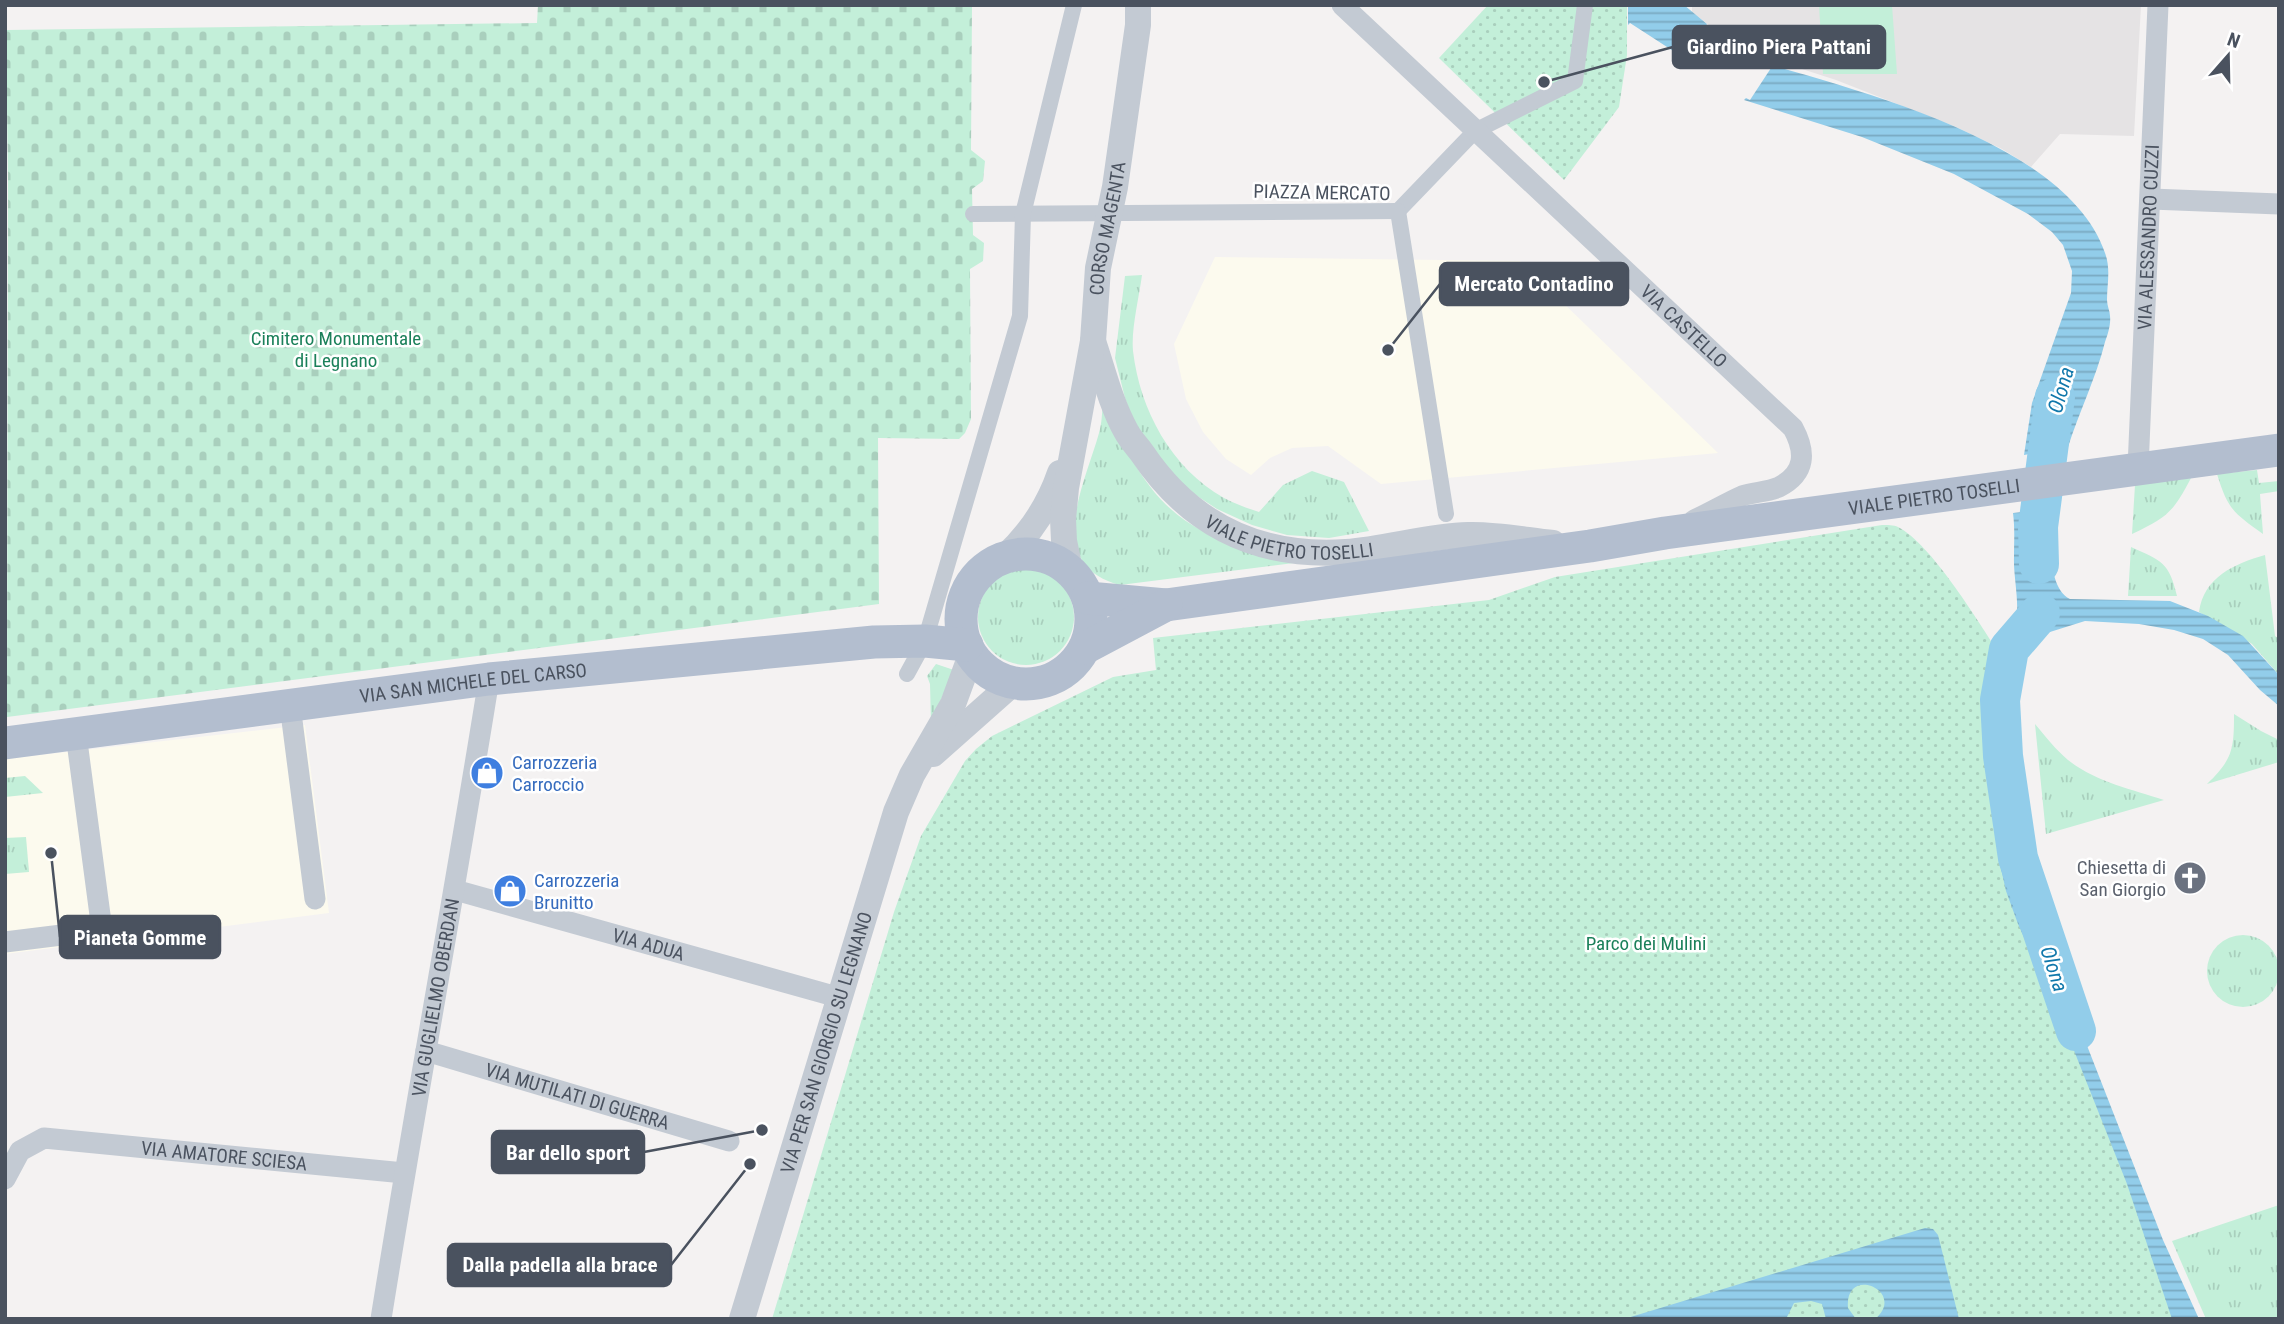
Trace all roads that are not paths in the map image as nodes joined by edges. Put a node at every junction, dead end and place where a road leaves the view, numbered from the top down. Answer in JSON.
{"nodes":[{"id":1,"x":1073,"y":5,"type":"edge"},
{"id":2,"x":1342,"y":5,"type":"edge"},
{"id":3,"x":1585,"y":5,"type":"edge"},
{"id":4,"x":2158,"y":5,"type":"edge"},
{"id":5,"x":1143,"y":12,"type":"edge"},
{"id":6,"x":1475,"y":131,"type":"junction"},
{"id":7,"x":2151,"y":199,"type":"junction"},
{"id":8,"x":2279,"y":204,"type":"edge"},
{"id":9,"x":1398,"y":211,"type":"junction"},
{"id":10,"x":1109,"y":213,"type":"junction"},
{"id":11,"x":973,"y":214,"type":"dead end"},
{"id":12,"x":1023,"y":214,"type":"junction"},
{"id":13,"x":1093,"y":341,"type":"junction"},
{"id":14,"x":1077,"y":429,"type":"junction"},
{"id":15,"x":2279,"y":450,"type":"edge"},
{"id":16,"x":2138,"y":468,"type":"junction"},
{"id":17,"x":1446,"y":514,"type":"dead end"},
{"id":18,"x":1665,"y":533,"type":"junction"},
{"id":19,"x":1590,"y":546,"type":"junction"},
{"id":20,"x":1005,"y":557,"type":"junction"},
{"id":21,"x":1070,"y":570,"type":"junction"},
{"id":22,"x":1088,"y":598,"type":"junction"},
{"id":23,"x":1166,"y":605,"type":"junction"},
{"id":24,"x":962,"y":606,"type":"junction"},
{"id":25,"x":927,"y":632,"type":"junction"},
{"id":26,"x":1085,"y":648,"type":"junction"},
{"id":27,"x":969,"y":650,"type":"junction"},
{"id":28,"x":907,"y":674,"type":"dead end"},
{"id":29,"x":489,"y":678,"type":"junction"},
{"id":30,"x":1013,"y":683,"type":"junction"},
{"id":31,"x":290,"y":705,"type":"junction"},
{"id":32,"x":76,"y":734,"type":"junction"},
{"id":33,"x":5,"y":744,"type":"edge"},
{"id":34,"x":916,"y":769,"type":"junction"},
{"id":35,"x":455,"y":890,"type":"junction"},
{"id":36,"x":315,"y":900,"type":"dead end"},
{"id":37,"x":5,"y":942,"type":"edge"},
{"id":38,"x":841,"y":998,"type":"junction"},
{"id":39,"x":426,"y":1051,"type":"junction"},
{"id":40,"x":729,"y":1141,"type":"dead end"},
{"id":41,"x":404,"y":1173,"type":"junction"},
{"id":42,"x":5,"y":1179,"type":"edge"},
{"id":43,"x":381,"y":1319,"type":"edge"},
{"id":44,"x":742,"y":1319,"type":"edge"}],
"edges":[{"from":1,"to":12,"type":"street"},
{"from":2,"to":6,"type":"street","name":"VIA CASTELLO"},
{"from":3,"to":6,"type":"street"},
{"from":4,"to":7,"type":"street","name":"VIA ALESSANDRO CUZZI"},
{"from":5,"to":10,"type":"street","name":"CORSO MAGENTA"},
{"from":6,"to":9,"type":"street"},
{"from":6,"to":18,"type":"street","name":"VIA CASTELLO"},
{"from":7,"to":8,"type":"street"},
{"from":7,"to":16,"type":"street","name":"VIA ALESSANDRO CUZZI"},
{"from":9,"to":10,"type":"street","name":"PIAZZA MERCATO"},
{"from":9,"to":17,"type":"street","name":"PIAZZA MERCATO"},
{"from":10,"to":12,"type":"street","name":"PIAZZA MERCATO"},
{"from":10,"to":13,"type":"street","name":"CORSO MAGENTA"},
{"from":11,"to":12,"type":"street","name":"PIAZZA MERCATO"},
{"from":12,"to":25,"type":"street"},
{"from":13,"to":14,"type":"street","name":"CORSO MAGENTA"},
{"from":13,"to":19,"type":"street","name":"VIALE PIETRO TOSELLI"},
{"from":14,"to":20,"type":"street","name":"CORSO MAGENTA"},
{"from":14,"to":21,"type":"street","name":"CORSO MAGENTA"},
{"from":15,"to":16,"type":"main road","name":"VIALE PIETRO TOSELLI"},
{"from":16,"to":18,"type":"main road","name":"VIALE PIETRO TOSELLI"},
{"from":18,"to":19,"type":"main road","name":"VIALE PIETRO TOSELLI"},
{"from":19,"to":23,"type":"main road","name":"VIALE PIETRO TOSELLI"},
{"from":20,"to":21,"type":"main road"},
{"from":20,"to":24,"type":"main road"},
{"from":21,"to":22,"type":"main road"},
{"from":22,"to":23,"type":"main road","name":"VIALE PIETRO TOSELLI"},
{"from":22,"to":26,"type":"main road"},
{"from":23,"to":26,"type":"main road","name":"VIALE PIETRO TOSELLI"},
{"from":24,"to":25,"type":"main road","name":"VIA SAN MICHELE DEL CARSO"},
{"from":24,"to":27,"type":"main road"},
{"from":25,"to":27,"type":"main road","name":"VIA SAN MICHELE DEL CARSO"},
{"from":25,"to":28,"type":"street"},
{"from":25,"to":29,"type":"main road","name":"VIA SAN MICHELE DEL CARSO"},
{"from":26,"to":30,"type":"main road"},
{"from":27,"to":30,"type":"main road"},
{"from":27,"to":34,"type":"street","name":"VIA PER SAN GIORGIO SU LEGNANO"},
{"from":29,"to":31,"type":"main road","name":"VIA SAN MICHELE DEL CARSO"},
{"from":29,"to":35,"type":"street","name":"VIA GUGLIELMO OBERDAN"},
{"from":30,"to":34,"type":"street","name":"VIA PER SAN GIORGIO SU LEGNANO"},
{"from":31,"to":32,"type":"main road","name":"VIA SAN MICHELE DEL CARSO"},
{"from":31,"to":36,"type":"street"},
{"from":32,"to":33,"type":"main road","name":"VIA SAN MICHELE DEL CARSO"},
{"from":32,"to":37,"type":"street"},
{"from":34,"to":38,"type":"street","name":"VIA PER SAN GIORGIO SU LEGNANO"},
{"from":35,"to":38,"type":"street","name":"VIA ADUA"},
{"from":35,"to":39,"type":"street","name":"VIA GUGLIELMO OBERDAN"},
{"from":38,"to":44,"type":"street","name":"VIA PER SAN GIORGIO SU LEGNANO"},
{"from":39,"to":40,"type":"street","name":"VIA MUTILATI DI GUERRA"},
{"from":39,"to":41,"type":"street","name":"VIA GUGLIELMO OBERDAN"},
{"from":41,"to":42,"type":"street","name":"VIA AMATORE SCIESA"},
{"from":41,"to":43,"type":"street","name":"VIA GUGLIELMO OBERDAN"}]}
